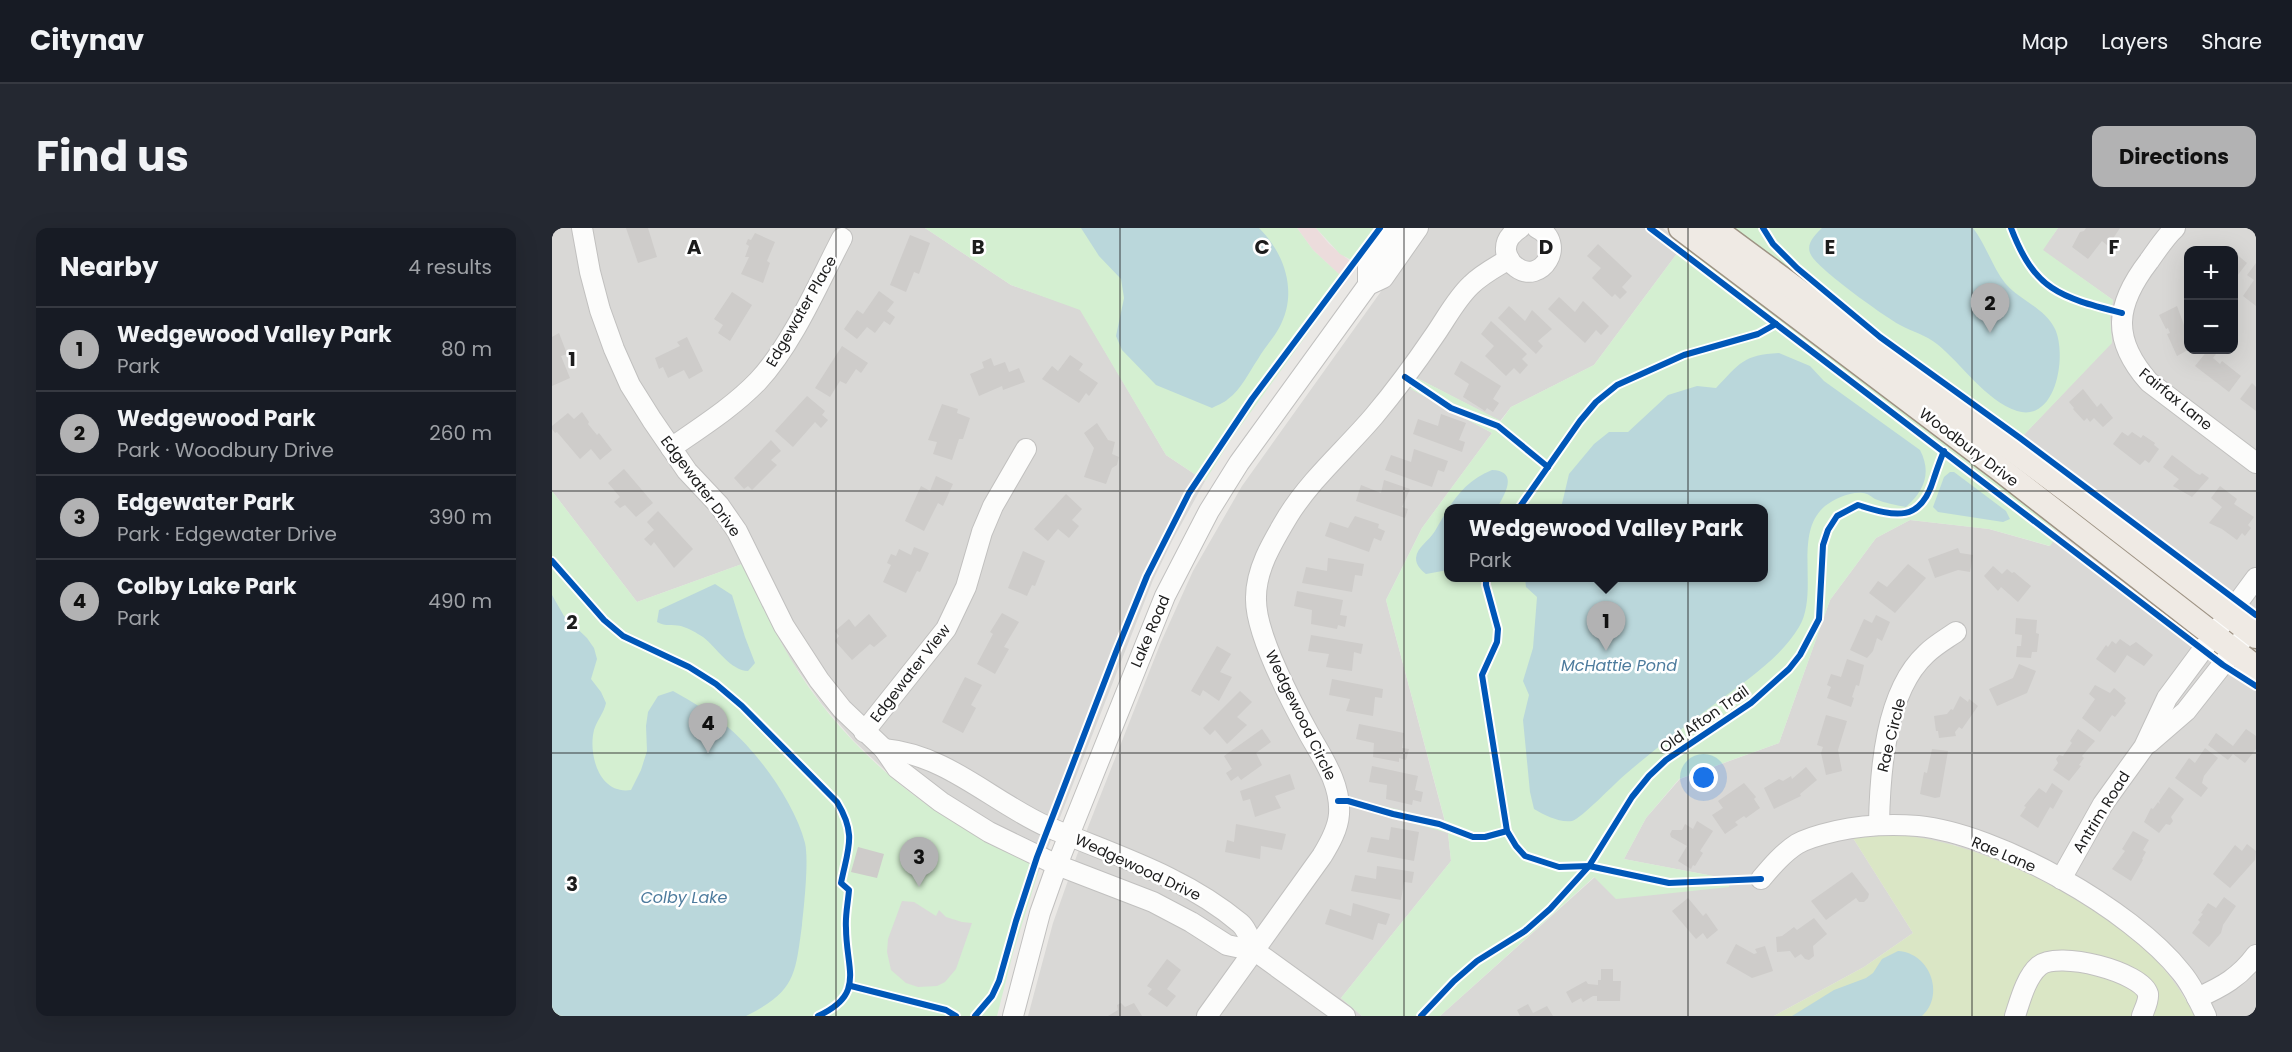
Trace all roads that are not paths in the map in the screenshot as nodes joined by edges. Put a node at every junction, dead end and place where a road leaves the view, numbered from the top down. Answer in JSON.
{"nodes":[{"id":1,"x":582,"y":228,"type":"edge"},
{"id":2,"x":1396,"y":228,"type":"edge"},
{"id":3,"x":1418,"y":228,"type":"edge"},
{"id":4,"x":1520,"y":228,"type":"edge"},
{"id":5,"x":1537,"y":228,"type":"edge"},
{"id":6,"x":1681,"y":228,"type":"edge"},
{"id":7,"x":1713,"y":228,"type":"edge"},
{"id":8,"x":2175,"y":228,"type":"edge"},
{"id":9,"x":842,"y":238,"type":"dead end"},
{"id":10,"x":1509,"y":259,"type":"junction"},
{"id":11,"x":1368,"y":285,"type":"junction"},
{"id":12,"x":671,"y":448,"type":"junction"},
{"id":13,"x":1026,"y":449,"type":"dead end"},
{"id":14,"x":2256,"y":463,"type":"edge"},
{"id":15,"x":2256,"y":578,"type":"edge"},
{"id":16,"x":2228,"y":615,"type":"junction"},
{"id":17,"x":2254,"y":630,"type":"edge"},
{"id":18,"x":1956,"y":632,"type":"dead end"},
{"id":19,"x":2213,"y":634,"type":"junction"},
{"id":20,"x":2234,"y":651,"type":"junction"},
{"id":21,"x":2256,"y":668,"type":"edge"},
{"id":22,"x":864,"y":732,"type":"junction"},
{"id":23,"x":2145,"y":747,"type":"junction"},
{"id":24,"x":884,"y":749,"type":"junction"},
{"id":25,"x":1879,"y":824,"type":"junction"},
{"id":26,"x":1069,"y":834,"type":"junction"},
{"id":27,"x":1057,"y":865,"type":"junction"},
{"id":28,"x":1761,"y":879,"type":"dead end"},
{"id":29,"x":2061,"y":879,"type":"junction"},
{"id":30,"x":1255,"y":951,"type":"junction"},
{"id":31,"x":2256,"y":955,"type":"edge"},
{"id":32,"x":2197,"y":998,"type":"junction"},
{"id":33,"x":1013,"y":1016,"type":"edge"},
{"id":34,"x":1207,"y":1016,"type":"edge"},
{"id":35,"x":1345,"y":1016,"type":"edge"},
{"id":36,"x":2014,"y":1016,"type":"edge"},
{"id":37,"x":2142,"y":1016,"type":"edge"},
{"id":38,"x":2206,"y":1016,"type":"edge"}],
"edges":[{"from":1,"to":12,"type":"street","name":"Edgewater Drive"},
{"from":2,"to":11,"type":"street","name":"Lake Road"},
{"from":3,"to":11,"type":"street","name":"Lake Road"},
{"from":4,"to":10,"type":"street"},
{"from":5,"to":10,"type":"street"},
{"from":6,"to":19,"type":"main road","name":"Woodbury Drive"},
{"from":7,"to":16,"type":"main road","name":"Woodbury Drive"},
{"from":8,"to":14,"type":"street","name":"Fairfax Lane"},
{"from":9,"to":12,"type":"street","name":"Edgewater Place"},
{"from":10,"to":30,"type":"street","name":"Wedgewood Circle"},
{"from":11,"to":26,"type":"street","name":"Lake Road"},
{"from":12,"to":22,"type":"street","name":"Edgewater Drive"},
{"from":13,"to":22,"type":"street","name":"Edgewater View"},
{"from":15,"to":16,"type":"street","name":"Antrim Road"},
{"from":16,"to":17,"type":"main road","name":"Woodbury Drive"},
{"from":16,"to":19,"type":"street","name":"Antrim Road"},
{"from":17,"to":20,"type":"street","name":"Antrim Road"},
{"from":18,"to":25,"type":"street","name":"Rae Circle"},
{"from":19,"to":20,"type":"main road","name":"Woodbury Drive"},
{"from":19,"to":23,"type":"street","name":"Antrim Road"},
{"from":20,"to":21,"type":"main road","name":"Woodbury Drive"},
{"from":20,"to":23,"type":"street","name":"Antrim Road"},
{"from":22,"to":24,"type":"street","name":"Edgewater Drive"},
{"from":23,"to":29,"type":"street","name":"Antrim Road"},
{"from":24,"to":26,"type":"street","name":"Edgewater Drive"},
{"from":24,"to":27,"type":"street","name":"Edgewater Drive"},
{"from":25,"to":28,"type":"street","name":"Rae Lane"},
{"from":25,"to":29,"type":"street","name":"Rae Lane"},
{"from":26,"to":27,"type":"street","name":"Lake Road"},
{"from":26,"to":30,"type":"street","name":"Wedgewood Drive"},
{"from":27,"to":30,"type":"street","name":"Wedgewood Drive"},
{"from":27,"to":33,"type":"street","name":"Lake Road"},
{"from":29,"to":32,"type":"street","name":"Rae Lane"},
{"from":30,"to":34,"type":"street","name":"Wedgewood Circle"},
{"from":30,"to":35,"type":"street","name":"Wedgewood Drive"},
{"from":31,"to":32,"type":"street"},
{"from":32,"to":38,"type":"street","name":"Rae Lane"},
{"from":36,"to":37,"type":"street"}]}
